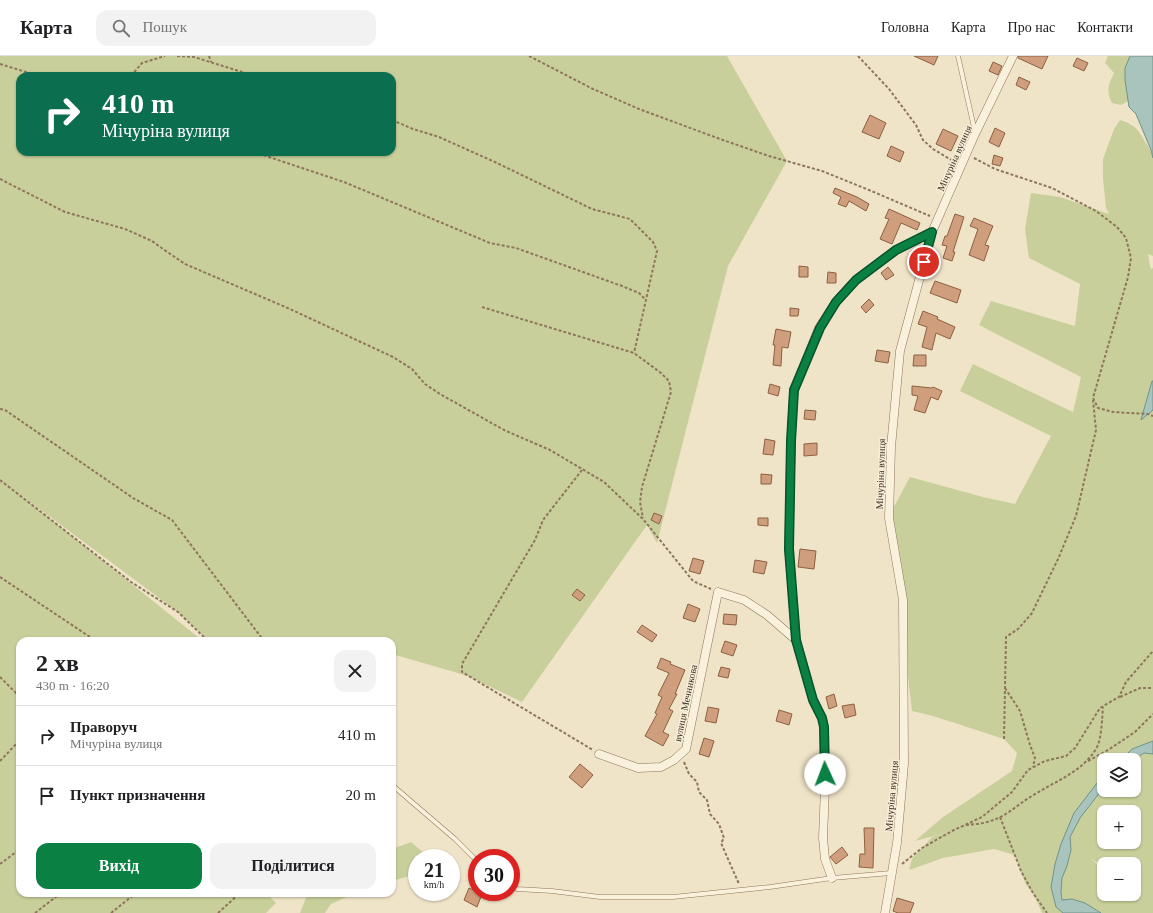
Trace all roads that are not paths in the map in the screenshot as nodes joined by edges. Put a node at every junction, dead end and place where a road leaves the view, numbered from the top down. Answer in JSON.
{"nodes":[{"id":1,"x":958,"y":56,"type":"edge"},
{"id":2,"x":1014,"y":56,"type":"edge"},
{"id":3,"x":976,"y":134,"type":"junction"},
{"id":4,"x":932,"y":232,"type":"junction"},
{"id":5,"x":796,"y":640,"type":"junction"},
{"id":6,"x":599,"y":754,"type":"road end"},
{"id":7,"x":396,"y":788,"type":"edge"},
{"id":8,"x":468,"y":852,"type":"edge"},
{"id":9,"x":891,"y":873,"type":"junction"},
{"id":10,"x":832,"y":878,"type":"junction"},
{"id":11,"x":520,"y":889,"type":"edge"},
{"id":12,"x":885,"y":913,"type":"edge"}],
"edges":[{"from":1,"to":3,"type":"lane"},
{"from":2,"to":3,"type":"street","name":"Мічуріна вулиця"},
{"from":3,"to":4,"type":"street","name":"Мічуріна вулиця"},
{"from":4,"to":5,"type":"street"},
{"from":4,"to":9,"type":"street","name":"Мічуріна вулиця"},
{"from":5,"to":6,"type":"street","name":"вулиця Мечникова"},
{"from":5,"to":10,"type":"street"},
{"from":7,"to":8,"type":"lane"},
{"from":9,"to":10,"type":"lane"},
{"from":9,"to":12,"type":"street","name":"Мічуріна вулиця"},
{"from":10,"to":11,"type":"lane"}]}
